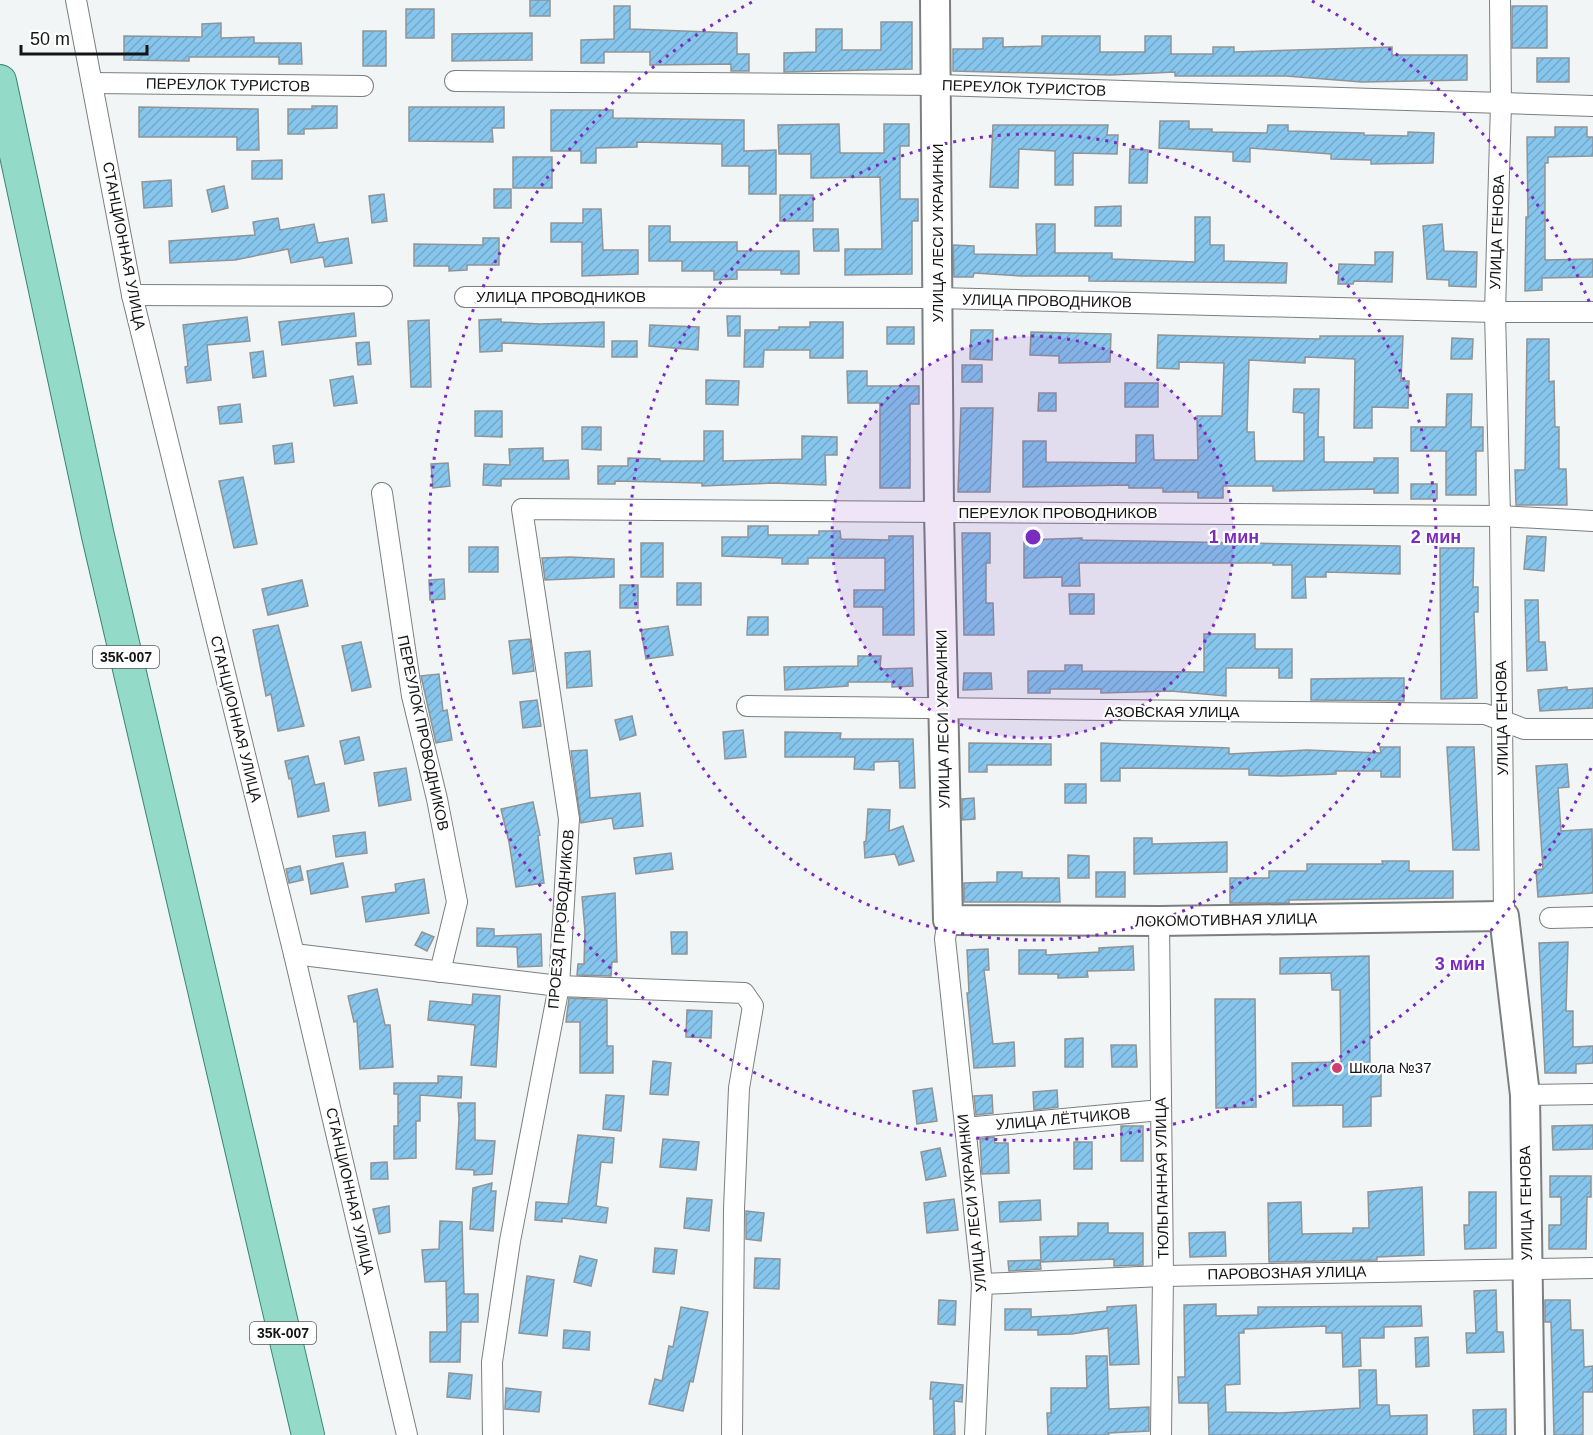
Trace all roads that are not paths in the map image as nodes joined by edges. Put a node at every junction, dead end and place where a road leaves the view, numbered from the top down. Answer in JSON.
{"nodes":[{"id":1,"x":76,"y":0,"type":"edge"},
{"id":2,"x":936,"y":0,"type":"edge"},
{"id":3,"x":1500,"y":0,"type":"edge"},
{"id":4,"x":0,"y":81,"type":"edge"},
{"id":5,"x":455,"y":81,"type":"dead end"},
{"id":6,"x":92,"y":83,"type":"junction"},
{"id":7,"x":937,"y":85,"type":"junction"},
{"id":8,"x":363,"y":86,"type":"dead end"},
{"id":9,"x":1501,"y":104,"type":"junction"},
{"id":10,"x":1593,"y":106,"type":"edge"},
{"id":11,"x":132,"y":295,"type":"junction"},
{"id":12,"x":382,"y":296,"type":"dead end"},
{"id":13,"x":465,"y":297,"type":"dead end"},
{"id":14,"x":938,"y":298,"type":"junction"},
{"id":15,"x":1495,"y":312,"type":"junction"},
{"id":16,"x":1593,"y":312,"type":"edge"},
{"id":17,"x":382,"y":493,"type":"dead end"},
{"id":18,"x":522,"y":509,"type":"joint"},
{"id":19,"x":939,"y":512,"type":"junction"},
{"id":20,"x":1500,"y":516,"type":"junction"},
{"id":21,"x":1593,"y":521,"type":"edge"},
{"id":22,"x":747,"y":706,"type":"dead end"},
{"id":23,"x":943,"y":710,"type":"junction"},
{"id":24,"x":1502,"y":720,"type":"junction"},
{"id":25,"x":1593,"y":729,"type":"edge"},
{"id":26,"x":1504,"y":916,"type":"junction"},
{"id":27,"x":1593,"y":917,"type":"edge"},
{"id":28,"x":1550,"y":918,"type":"dead end"},
{"id":29,"x":948,"y":920,"type":"junction"},
{"id":30,"x":1159,"y":921,"type":"junction"},
{"id":31,"x":294,"y":954,"type":"junction"},
{"id":32,"x":440,"y":972,"type":"junction"},
{"id":33,"x":559,"y":986,"type":"junction"},
{"id":34,"x":1593,"y":1094,"type":"edge"},
{"id":35,"x":1525,"y":1095,"type":"junction"},
{"id":36,"x":1161,"y":1110,"type":"junction"},
{"id":37,"x":965,"y":1128,"type":"junction"},
{"id":38,"x":1527,"y":1268,"type":"junction"},
{"id":39,"x":1593,"y":1268,"type":"edge"},
{"id":40,"x":1163,"y":1276,"type":"junction"},
{"id":41,"x":982,"y":1284,"type":"junction"},
{"id":42,"x":308,"y":1435,"type":"edge"},
{"id":43,"x":407,"y":1435,"type":"edge"},
{"id":44,"x":494,"y":1435,"type":"edge"},
{"id":45,"x":732,"y":1435,"type":"edge"},
{"id":46,"x":975,"y":1435,"type":"edge"},
{"id":47,"x":1161,"y":1435,"type":"edge"},
{"id":48,"x":1530,"y":1435,"type":"edge"}],
"edges":[{"from":1,"to":6,"type":"street","name":"СТАНЦИОННАЯ УЛИЦА"},
{"from":2,"to":7,"type":"main road","name":"УЛИЦА ЛЕСИ УКРАИНКИ"},
{"from":3,"to":9,"type":"street","name":"УЛИЦА ГЕНОВА"},
{"from":4,"to":42,"type":"main road","number":"35К-007"},
{"from":5,"to":7,"type":"street","name":"ПЕРЕУЛОК ТУРИСТОВ"},
{"from":6,"to":8,"type":"street","name":"ПЕРЕУЛОК ТУРИСТОВ"},
{"from":6,"to":11,"type":"street","name":"СТАНЦИОННАЯ УЛИЦА"},
{"from":7,"to":9,"type":"street","name":"ПЕРЕУЛОК ТУРИСТОВ"},
{"from":7,"to":14,"type":"main road","name":"УЛИЦА ЛЕСИ УКРАИНКИ"},
{"from":9,"to":10,"type":"street","name":"ПЕРЕУЛОК ТУРИСТОВ"},
{"from":9,"to":15,"type":"street","name":"УЛИЦА ГЕНОВА"},
{"from":11,"to":12,"type":"street"},
{"from":11,"to":31,"type":"street","name":"СТАНЦИОННАЯ УЛИЦА"},
{"from":13,"to":14,"type":"street","name":"УЛИЦА ПРОВОДНИКОВ"},
{"from":14,"to":15,"type":"street","name":"УЛИЦА ПРОВОДНИКОВ"},
{"from":14,"to":19,"type":"main road","name":"УЛИЦА ЛЕСИ УКРАИНКИ"},
{"from":15,"to":16,"type":"street","name":"УЛИЦА ПРОВОДНИКОВ"},
{"from":15,"to":20,"type":"street","name":"УЛИЦА ГЕНОВА"},
{"from":17,"to":32,"type":"street","name":"ПЕРЕУЛОК ПРОВОДНИКОВ"},
{"from":18,"to":19,"type":"street","name":"ПЕРЕУЛОК ПРОВОДНИКОВ"},
{"from":18,"to":33,"type":"street","name":"ПРОЕЗД ПРОВОДНИКОВ"},
{"from":19,"to":20,"type":"street","name":"ПЕРЕУЛОК ПРОВОДНИКОВ"},
{"from":19,"to":23,"type":"main road","name":"УЛИЦА ЛЕСИ УКРАИНКИ"},
{"from":20,"to":21,"type":"street","name":"ПЕРЕУЛОК ПРОВОДНИКОВ"},
{"from":20,"to":24,"type":"street","name":"УЛИЦА ГЕНОВА"},
{"from":22,"to":23,"type":"street","name":"АЗОВСКАЯ УЛИЦА"},
{"from":23,"to":24,"type":"street","name":"АЗОВСКАЯ УЛИЦА"},
{"from":23,"to":29,"type":"main road","name":"УЛИЦА ЛЕСИ УКРАИНКИ"},
{"from":24,"to":25,"type":"street","name":"АЗОВСКАЯ УЛИЦА"},
{"from":24,"to":26,"type":"street","name":"УЛИЦА ГЕНОВА"},
{"from":26,"to":30,"type":"main road","name":"ЛОКОМОТИВНАЯ УЛИЦА"},
{"from":26,"to":35,"type":"main road","name":"УЛИЦА ГЕНОВА"},
{"from":27,"to":28,"type":"street"},
{"from":29,"to":30,"type":"main road","name":"ЛОКОМОТИВНАЯ УЛИЦА"},
{"from":29,"to":37,"type":"street","name":"УЛИЦА ЛЕСИ УКРАИНКИ"},
{"from":30,"to":36,"type":"street","name":"ТЮЛЬПАННАЯ УЛИЦА"},
{"from":31,"to":32,"type":"street"},
{"from":31,"to":43,"type":"street","name":"СТАНЦИОННАЯ УЛИЦА"},
{"from":32,"to":33,"type":"street"},
{"from":33,"to":44,"type":"street","name":"ПРОЕЗД ПРОВОДНИКОВ"},
{"from":33,"to":45,"type":"street"},
{"from":34,"to":35,"type":"street"},
{"from":35,"to":38,"type":"main road","name":"УЛИЦА ГЕНОВА"},
{"from":36,"to":37,"type":"street","name":"УЛИЦА ЛЁТЧИКОВ"},
{"from":36,"to":40,"type":"street","name":"ТЮЛЬПАННАЯ УЛИЦА"},
{"from":37,"to":41,"type":"street","name":"УЛИЦА ЛЕСИ УКРАИНКИ"},
{"from":38,"to":39,"type":"street","name":"ПАРОВОЗНАЯ УЛИЦА"},
{"from":38,"to":40,"type":"street","name":"ПАРОВОЗНАЯ УЛИЦА"},
{"from":38,"to":48,"type":"main road","name":"УЛИЦА ГЕНОВА"},
{"from":40,"to":41,"type":"street","name":"ПАРОВОЗНАЯ УЛИЦА"},
{"from":40,"to":47,"type":"street","name":"ТЮЛЬПАННАЯ УЛИЦА"},
{"from":41,"to":46,"type":"street","name":"УЛИЦА ЛЕСИ УКРАИНКИ"}]}
